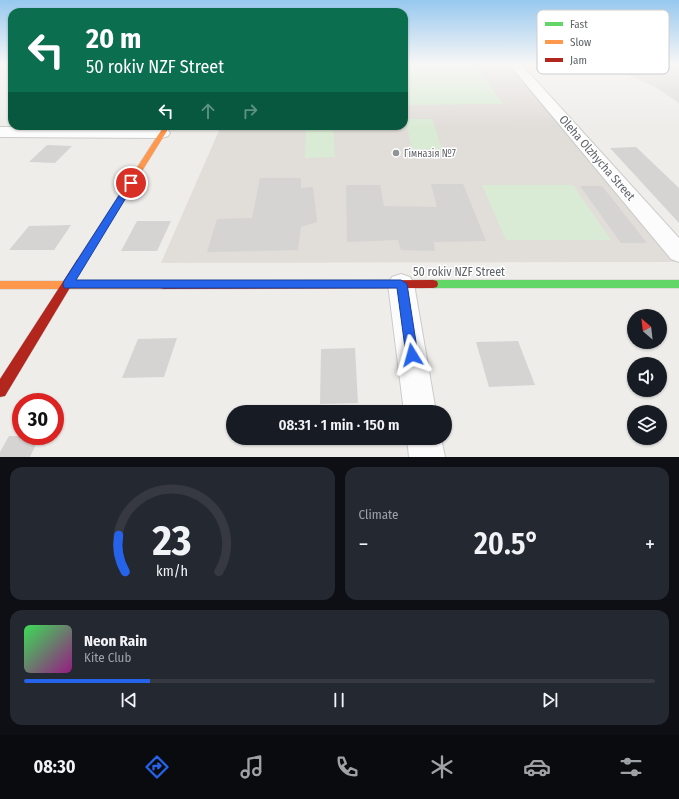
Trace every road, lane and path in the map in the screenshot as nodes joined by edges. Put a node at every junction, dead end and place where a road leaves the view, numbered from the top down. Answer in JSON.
{"nodes":[{"id":1,"x":534,"y":85,"type":"edge"},
{"id":2,"x":165,"y":130,"type":"edge"},
{"id":3,"x":0,"y":132,"type":"edge"},
{"id":4,"x":679,"y":253,"type":"edge"},
{"id":5,"x":0,"y":284,"type":"edge"},
{"id":6,"x":68,"y":284,"type":"junction"},
{"id":7,"x":401,"y":284,"type":"junction"},
{"id":8,"x":679,"y":284,"type":"edge"},
{"id":9,"x":0,"y":391,"type":"edge"},
{"id":10,"x":419,"y":405,"type":"edge"},
{"id":11,"x":425,"y":445,"type":"edge"},
{"id":12,"x":427,"y":457,"type":"edge"}],
"edges":[{"from":1,"to":4,"type":"street","name":"Oleha Olzhycha Street"},
{"from":2,"to":3,"type":"street"},
{"from":2,"to":6,"type":"street"},
{"from":5,"to":6,"type":"street","name":"50 rokiv NZF Street"},
{"from":6,"to":7,"type":"street","name":"50 rokiv NZF Street"},
{"from":6,"to":9,"type":"street"},
{"from":7,"to":8,"type":"street","name":"50 rokiv NZF Street"},
{"from":7,"to":10,"type":"street"},
{"from":11,"to":12,"type":"street"}]}
